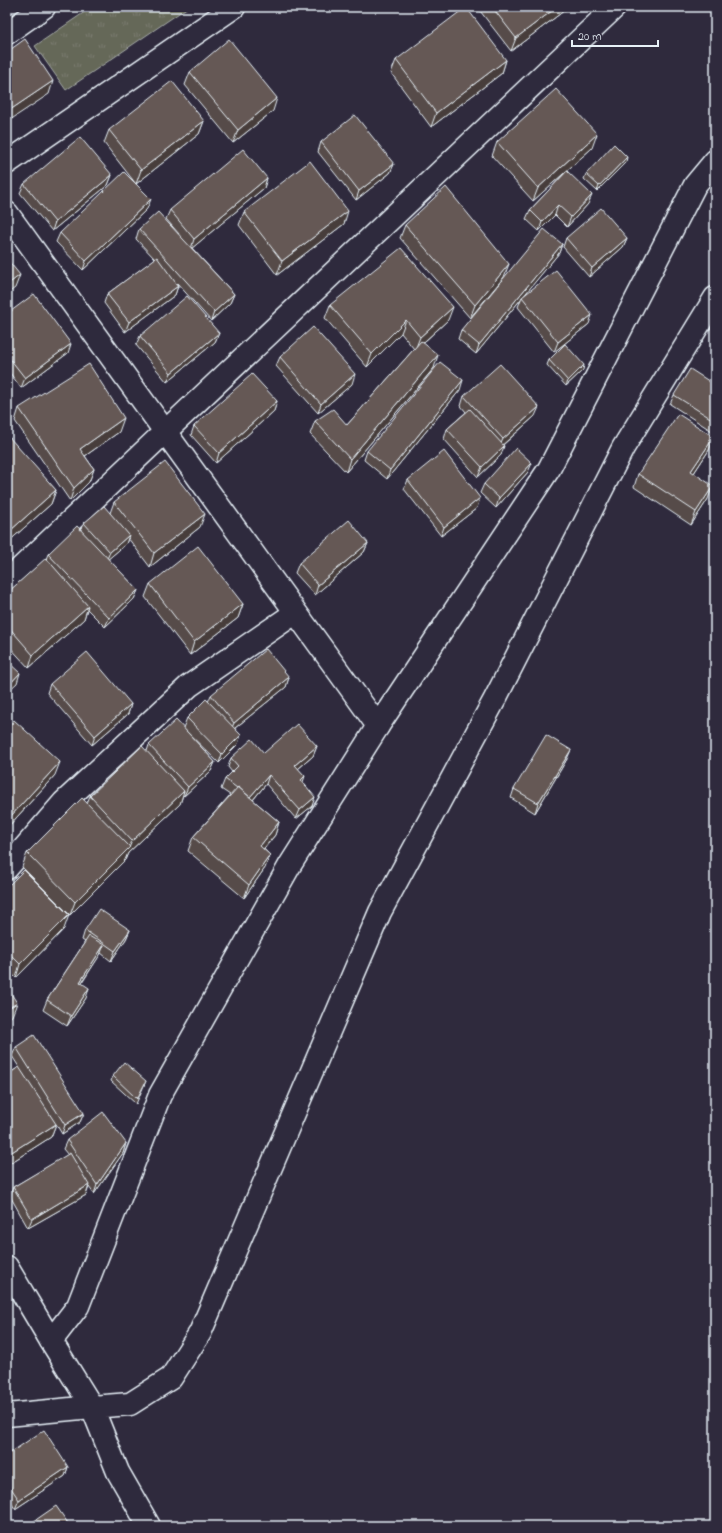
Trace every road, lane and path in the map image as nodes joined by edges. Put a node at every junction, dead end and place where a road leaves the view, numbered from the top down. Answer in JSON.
{"nodes":[{"id":1,"x":44,"y":7,"type":"edge"},
{"id":2,"x":234,"y":7,"type":"edge"},
{"id":3,"x":615,"y":7,"type":"edge"},
{"id":4,"x":7,"y":32,"type":"edge"},
{"id":5,"x":715,"y":161,"type":"edge"},
{"id":6,"x":7,"y":163,"type":"edge"},
{"id":7,"x":7,"y":212,"type":"edge"},
{"id":8,"x":715,"y":298,"type":"edge"},
{"id":9,"x":164,"y":433,"type":"junction"},
{"id":10,"x":7,"y":581,"type":"edge"},
{"id":11,"x":295,"y":613,"type":"junction"},
{"id":12,"x":378,"y":726,"type":"junction"},
{"id":13,"x":7,"y":868,"type":"edge"},
{"id":14,"x":7,"y":1267,"type":"edge"},
{"id":15,"x":51,"y":1341,"type":"junction"},
{"id":16,"x":92,"y":1406,"type":"junction"},
{"id":17,"x":7,"y":1415,"type":"edge"},
{"id":18,"x":149,"y":1526,"type":"edge"}],
"edges":[{"from":1,"to":4,"type":"street"},
{"from":2,"to":6,"type":"street"},
{"from":3,"to":9,"type":"street"},
{"from":5,"to":12,"type":"street"},
{"from":7,"to":9,"type":"street"},
{"from":8,"to":16,"type":"street"},
{"from":9,"to":10,"type":"street"},
{"from":9,"to":11,"type":"street"},
{"from":11,"to":12,"type":"street"},
{"from":11,"to":13,"type":"street"},
{"from":12,"to":15,"type":"street"},
{"from":14,"to":15,"type":"street"},
{"from":15,"to":16,"type":"street"},
{"from":16,"to":17,"type":"street"},
{"from":16,"to":18,"type":"street"}]}
